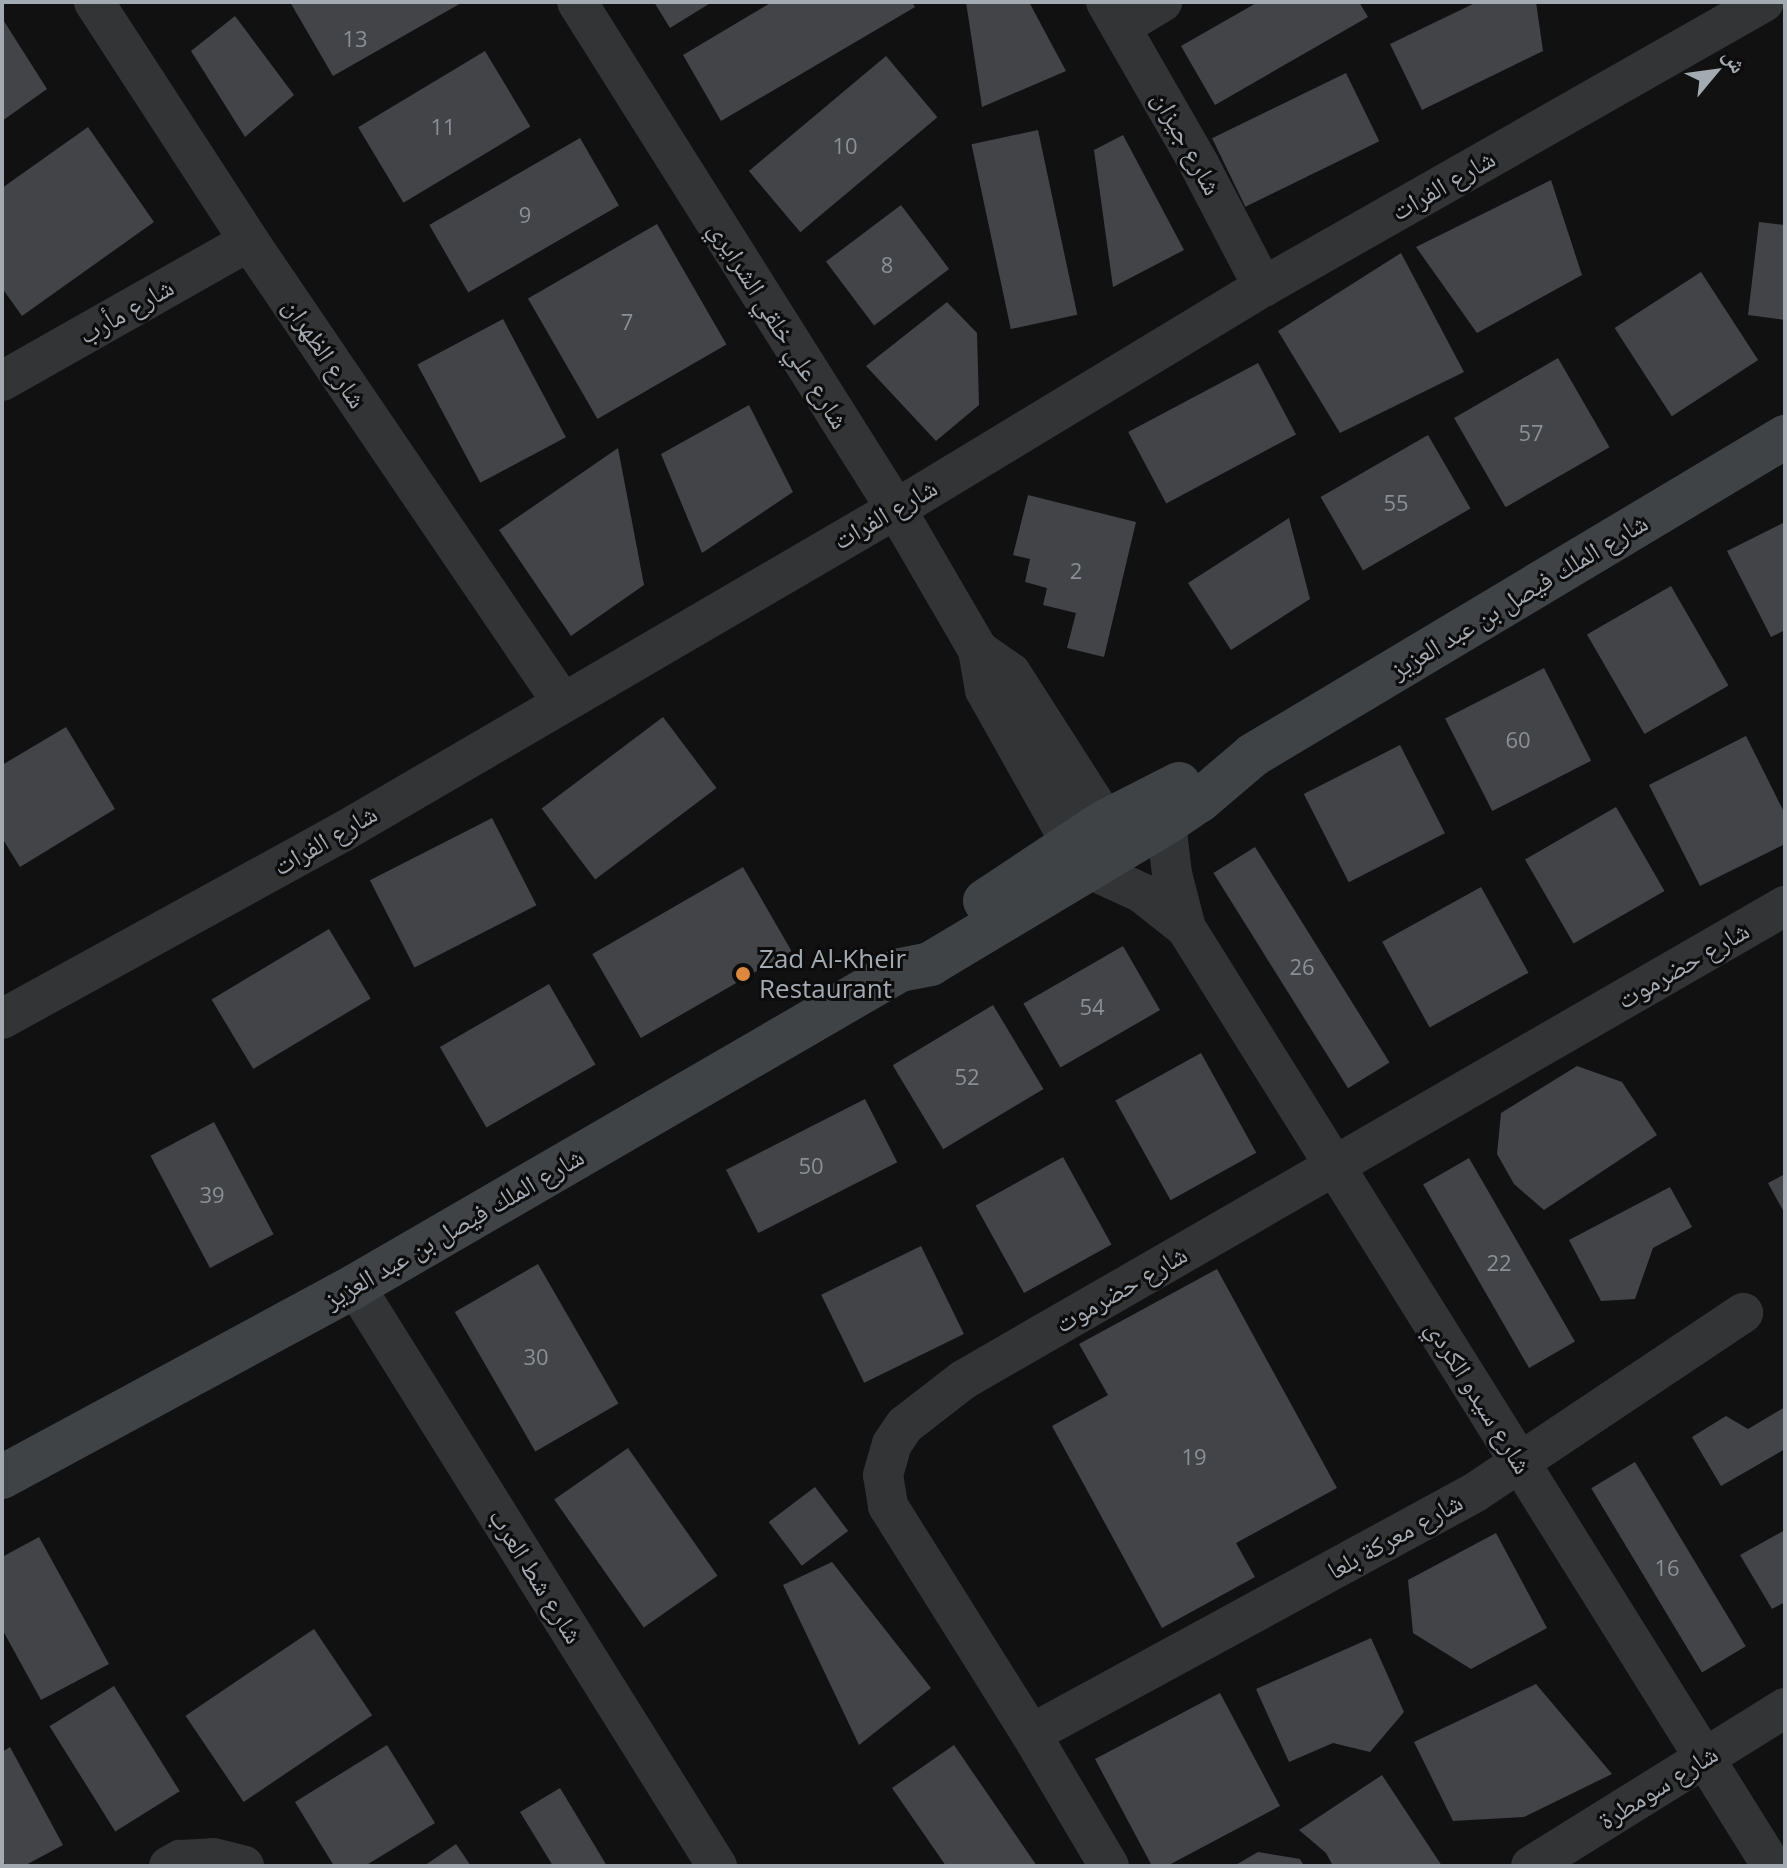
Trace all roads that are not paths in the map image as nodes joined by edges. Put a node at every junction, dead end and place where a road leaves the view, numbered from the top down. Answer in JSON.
{"nodes":[{"id":1,"x":94,"y":2,"type":"edge"},
{"id":2,"x":577,"y":2,"type":"edge"},
{"id":3,"x":1162,"y":2,"type":"edge"},
{"id":4,"x":1764,"y":2,"type":"edge"},
{"id":5,"x":1114,"y":14,"type":"edge"},
{"id":6,"x":249,"y":241,"type":"junction"},
{"id":7,"x":1263,"y":287,"type":"junction"},
{"id":8,"x":2,"y":381,"type":"edge"},
{"id":9,"x":1785,"y":437,"type":"edge"},
{"id":10,"x":896,"y":509,"type":"junction"},
{"id":11,"x":562,"y":702,"type":"junction"},
{"id":12,"x":1253,"y":755,"type":"junction"},
{"id":13,"x":1166,"y":823,"type":"junction"},
{"id":14,"x":1098,"y":846,"type":"junction"},
{"id":15,"x":1785,"y":906,"type":"edge"},
{"id":16,"x":1186,"y":928,"type":"junction"},
{"id":17,"x":2,"y":1019,"type":"edge"},
{"id":18,"x":1334,"y":1166,"type":"junction"},
{"id":19,"x":355,"y":1286,"type":"junction"},
{"id":20,"x":1743,"y":1313,"type":"dead end"},
{"id":21,"x":1522,"y":1464,"type":"junction"},
{"id":22,"x":2,"y":1477,"type":"edge"},
{"id":23,"x":1785,"y":1708,"type":"edge"},
{"id":24,"x":1031,"y":1734,"type":"junction"},
{"id":25,"x":1703,"y":1759,"type":"junction"},
{"id":26,"x":169,"y":1866,"type":"edge"},
{"id":27,"x":244,"y":1866,"type":"edge"},
{"id":28,"x":717,"y":1866,"type":"edge"},
{"id":29,"x":1109,"y":1866,"type":"edge"},
{"id":30,"x":1531,"y":1866,"type":"edge"},
{"id":31,"x":1772,"y":1866,"type":"edge"}],
"edges":[{"from":1,"to":6,"type":"street","name":"شارع الظهران"},
{"from":2,"to":10,"type":"street","name":"شارع علي خلقي الشرايري"},
{"from":3,"to":5,"type":"street"},
{"from":4,"to":7,"type":"street","name":"شارع الفرات"},
{"from":5,"to":7,"type":"street","name":"شارع جيزان"},
{"from":6,"to":8,"type":"street","name":"شارع مأرب"},
{"from":6,"to":11,"type":"street","name":"شارع الظهران"},
{"from":7,"to":10,"type":"street","name":"شارع الفرات"},
{"from":9,"to":12,"type":"main road","name":"شارع الملك فيصل بن عبد العزيز"},
{"from":10,"to":11,"type":"street","name":"شارع الفرات"},
{"from":10,"to":14,"type":"street","name":"شارع علي خلقي الشرايري"},
{"from":11,"to":17,"type":"street","name":"شارع الفرات"},
{"from":12,"to":13,"type":"main road","name":"شارع الملك فيصل بن عبد العزيز"},
{"from":12,"to":14,"type":"main road","name":"شارع الملك فيصل بن عبد العزيز"},
{"from":13,"to":14,"type":"main road","name":"شارع الملك فيصل بن عبد العزيز"},
{"from":13,"to":16,"type":"street","name":"شارع سيدو الكردي"},
{"from":14,"to":16,"type":"street","name":"شارع سيدو الكردي"},
{"from":14,"to":19,"type":"main road","name":"شارع الملك فيصل بن عبد العزيز"},
{"from":15,"to":18,"type":"street","name":"شارع حضرموت"},
{"from":16,"to":18,"type":"street","name":"شارع سيدو الكردي"},
{"from":18,"to":21,"type":"street","name":"شارع سيدو الكردي"},
{"from":18,"to":24,"type":"street","name":"شارع حضرموت"},
{"from":19,"to":22,"type":"main road","name":"شارع الملك فيصل بن عبد العزيز"},
{"from":19,"to":28,"type":"street","name":"شارع شط العرب"},
{"from":20,"to":21,"type":"street","name":"شارع معركة بلعا"},
{"from":21,"to":24,"type":"street","name":"شارع معركة بلعا"},
{"from":21,"to":25,"type":"street","name":"شارع سيدو الكردي"},
{"from":23,"to":25,"type":"street","name":"شارع سومطرة"},
{"from":24,"to":29,"type":"street","name":"شارع حضرموت"},
{"from":25,"to":30,"type":"street","name":"شارع سومطرة"},
{"from":25,"to":31,"type":"street","name":"شارع سيدو الكردي"},
{"from":26,"to":27,"type":"street"}]}
